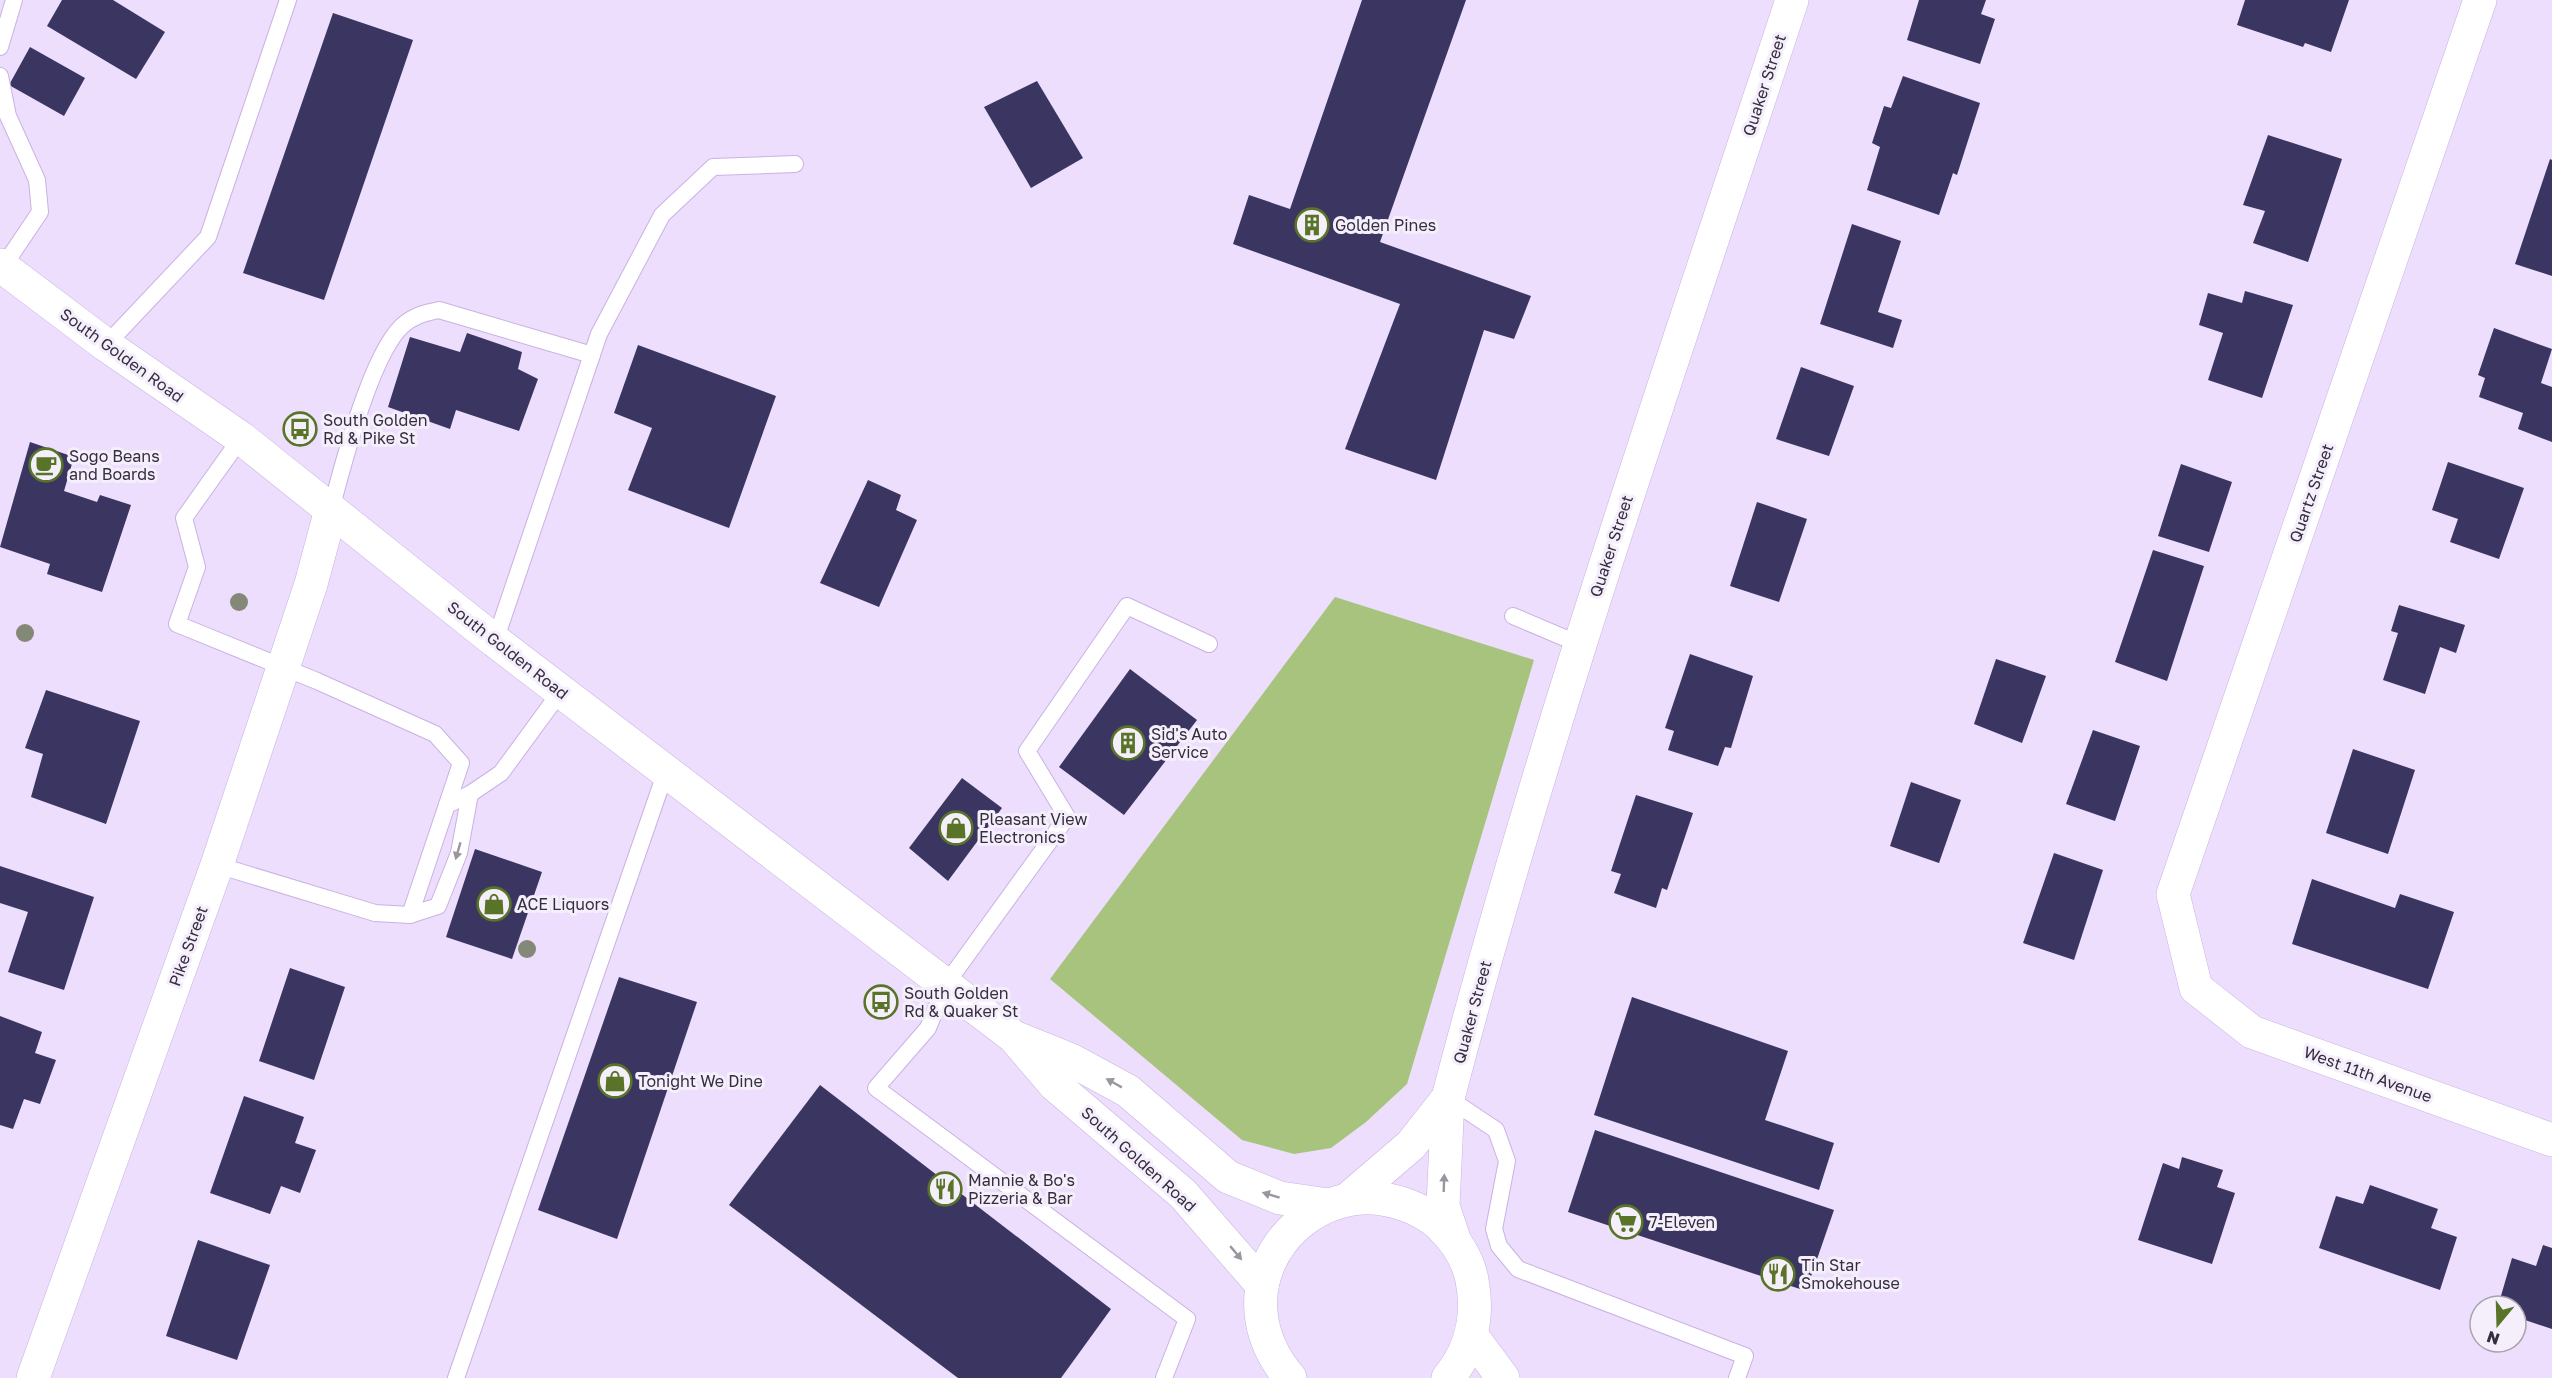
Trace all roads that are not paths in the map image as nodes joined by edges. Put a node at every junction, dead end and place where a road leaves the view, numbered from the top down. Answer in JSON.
{"nodes":[{"id":1,"x":14,"y":0,"type":"edge"},
{"id":2,"x":288,"y":0,"type":"edge"},
{"id":3,"x":1792,"y":0,"type":"edge"},
{"id":4,"x":2480,"y":0,"type":"edge"},
{"id":5,"x":0,"y":47,"type":"edge"},
{"id":6,"x":0,"y":76,"type":"edge"},
{"id":7,"x":795,"y":164,"type":"dead end"},
{"id":8,"x":1,"y":266,"type":"edge"},
{"id":9,"x":106,"y":345,"type":"junction"},
{"id":10,"x":592,"y":355,"type":"junction"},
{"id":11,"x":241,"y":438,"type":"junction"},
{"id":12,"x":331,"y":510,"type":"junction"},
{"id":13,"x":1513,"y":616,"type":"dead end"},
{"id":14,"x":495,"y":640,"type":"junction"},
{"id":15,"x":1209,"y":644,"type":"dead end"},
{"id":16,"x":1579,"y":644,"type":"junction"},
{"id":17,"x":283,"y":667,"type":"junction"},
{"id":18,"x":561,"y":691,"type":"junction"},
{"id":19,"x":666,"y":771,"type":"junction"},
{"id":20,"x":470,"y":794,"type":"junction"},
{"id":21,"x":447,"y":805,"type":"junction"},
{"id":22,"x":217,"y":865,"type":"junction"},
{"id":23,"x":410,"y":915,"type":"junction"},
{"id":24,"x":946,"y":984,"type":"junction"},
{"id":25,"x":2196,"y":988,"type":"joint"},
{"id":26,"x":1014,"y":1037,"type":"junction"},
{"id":27,"x":1448,"y":1098,"type":"junction"},
{"id":28,"x":2552,"y":1140,"type":"edge"},
{"id":29,"x":1338,"y":1202,"type":"junction"},
{"id":30,"x":1454,"y":1239,"type":"junction"},
{"id":31,"x":1262,"y":1285,"type":"junction"},
{"id":32,"x":1472,"y":1336,"type":"junction"},
{"id":33,"x":1281,"y":1373,"type":"edge"},
{"id":34,"x":33,"y":1378,"type":"edge"},
{"id":35,"x":456,"y":1378,"type":"edge"},
{"id":36,"x":1164,"y":1378,"type":"edge"},
{"id":37,"x":1448,"y":1378,"type":"edge"},
{"id":38,"x":1503,"y":1378,"type":"edge"},
{"id":39,"x":1737,"y":1378,"type":"edge"}],
"edges":[{"from":1,"to":5,"type":"lane"},
{"from":2,"to":9,"type":"lane"},
{"from":3,"to":16,"type":"street","name":"Quaker Street"},
{"from":4,"to":25,"type":"street","name":"Quartz Street"},
{"from":6,"to":8,"type":"lane"},
{"from":7,"to":10,"type":"lane"},
{"from":8,"to":9,"type":"street","name":"South Golden Road"},
{"from":9,"to":11,"type":"street","name":"South Golden Road"},
{"from":10,"to":12,"type":"lane"},
{"from":10,"to":14,"type":"lane"},
{"from":11,"to":12,"type":"street","name":"South Golden Road"},
{"from":11,"to":17,"type":"lane"},
{"from":12,"to":14,"type":"street","name":"South Golden Road"},
{"from":12,"to":17,"type":"street","name":"Pike Street"},
{"from":13,"to":16,"type":"lane"},
{"from":14,"to":18,"type":"street","name":"South Golden Road"},
{"from":15,"to":24,"type":"lane"},
{"from":16,"to":27,"type":"street","name":"Quaker Street"},
{"from":17,"to":21,"type":"lane"},
{"from":17,"to":22,"type":"street","name":"Pike Street"},
{"from":18,"to":19,"type":"street","name":"South Golden Road"},
{"from":18,"to":20,"type":"lane"},
{"from":19,"to":24,"type":"street","name":"South Golden Road"},
{"from":19,"to":35,"type":"lane"},
{"from":20,"to":21,"type":"lane"},
{"from":20,"to":23,"type":"lane","one_way":true},
{"from":21,"to":23,"type":"lane"},
{"from":22,"to":23,"type":"lane"},
{"from":22,"to":34,"type":"street","name":"Pike Street"},
{"from":24,"to":26,"type":"street","name":"South Golden Road"},
{"from":24,"to":36,"type":"lane"},
{"from":25,"to":28,"type":"street","name":"West 11th Avenue"},
{"from":29,"to":26,"type":"street","name":"South Golden Road","one_way":true},
{"from":26,"to":31,"type":"street","name":"South Golden Road","one_way":true},
{"from":27,"to":29,"type":"street","name":"Quaker Street"},
{"from":30,"to":27,"type":"street","name":"Quaker Street","one_way":true},
{"from":27,"to":39,"type":"lane"},
{"from":29,"to":30,"type":"street","name":"South Golden Road"},
{"from":29,"to":31,"type":"street","name":"Quaker Street"},
{"from":30,"to":32,"type":"street"},
{"from":31,"to":33,"type":"street","name":"Quaker Street"},
{"from":32,"to":37,"type":"street"},
{"from":32,"to":38,"type":"street"}]}
